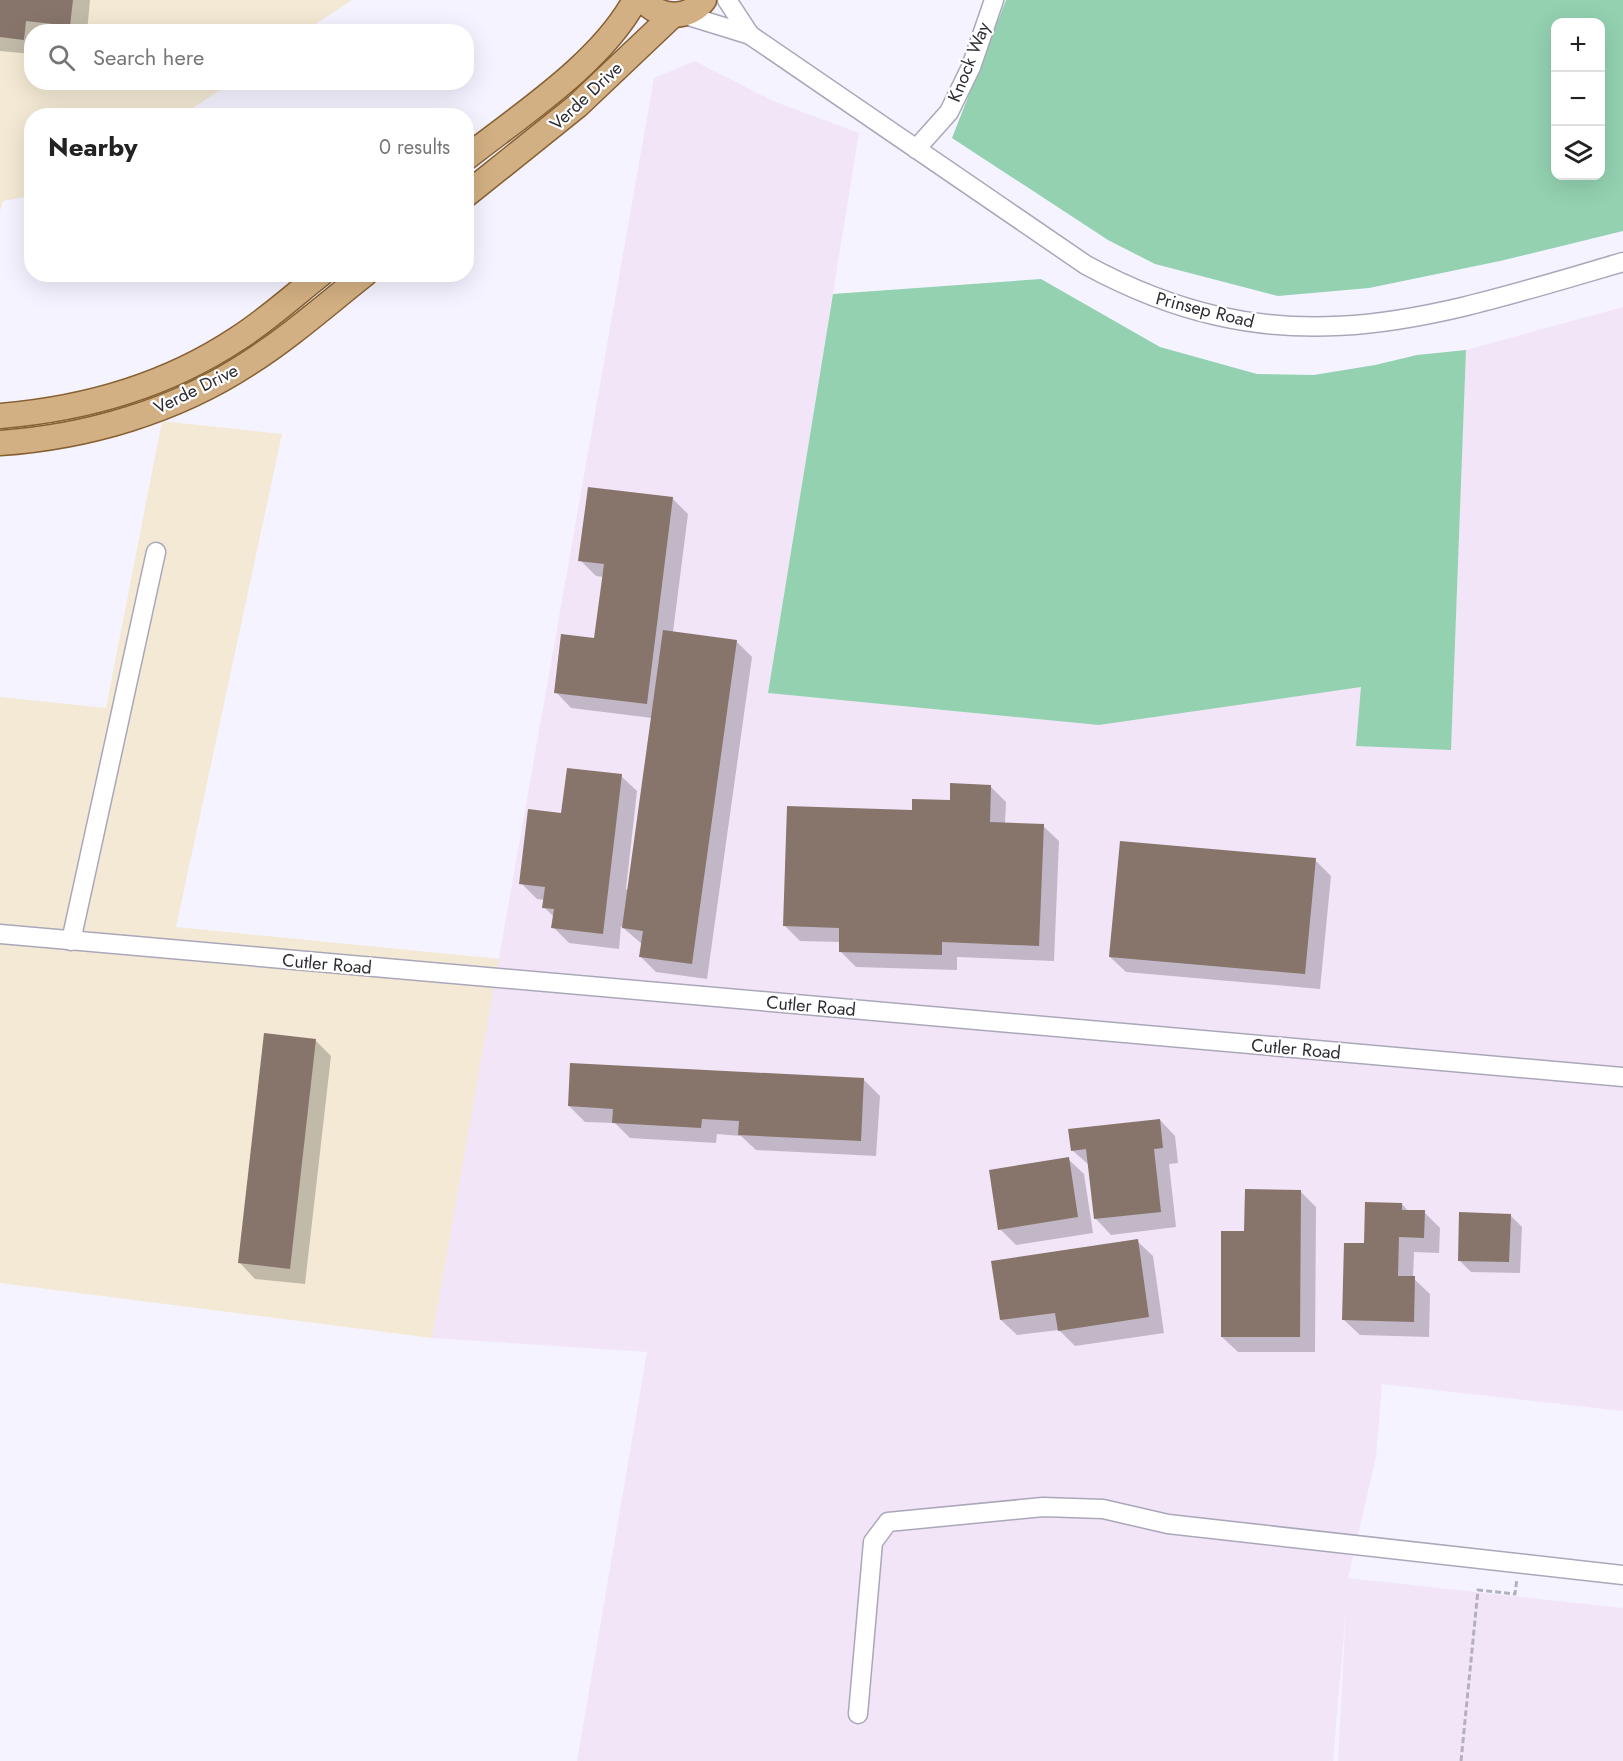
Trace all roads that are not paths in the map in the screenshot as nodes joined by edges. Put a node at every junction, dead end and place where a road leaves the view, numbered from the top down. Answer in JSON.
{"nodes":[{"id":1,"x":635,"y":0,"type":"edge"},
{"id":2,"x":643,"y":0,"type":"edge"},
{"id":3,"x":704,"y":0,"type":"edge"},
{"id":4,"x":727,"y":0,"type":"edge"},
{"id":5,"x":994,"y":0,"type":"edge"},
{"id":6,"x":678,"y":15,"type":"junction"},
{"id":7,"x":750,"y":34,"type":"junction"},
{"id":8,"x":916,"y":149,"type":"junction"},
{"id":9,"x":474,"y":152,"type":"edge"},
{"id":10,"x":474,"y":189,"type":"edge"},
{"id":11,"x":1623,"y":262,"type":"edge"},
{"id":12,"x":311,"y":282,"type":"edge"},
{"id":13,"x":355,"y":282,"type":"edge"},
{"id":14,"x":0,"y":416,"type":"edge"},
{"id":15,"x":0,"y":443,"type":"edge"},
{"id":16,"x":156,"y":552,"type":"dead end"},
{"id":17,"x":0,"y":934,"type":"edge"},
{"id":18,"x":71,"y":941,"type":"junction"},
{"id":19,"x":1623,"y":1077,"type":"edge"},
{"id":20,"x":1623,"y":1575,"type":"edge"},
{"id":21,"x":858,"y":1714,"type":"dead end"}],
"edges":[{"from":1,"to":9,"type":"main road","name":"Verde Drive"},
{"from":2,"to":6,"type":"main road"},
{"from":3,"to":6,"type":"main road","name":"Verde Drive"},
{"from":4,"to":7,"type":"street","name":"Prinsep Road"},
{"from":5,"to":8,"type":"street","name":"Knock Way"},
{"from":6,"to":7,"type":"street","name":"Prinsep Road"},
{"from":6,"to":10,"type":"main road","name":"Verde Drive"},
{"from":7,"to":8,"type":"street","name":"Prinsep Road"},
{"from":8,"to":11,"type":"street","name":"Prinsep Road"},
{"from":12,"to":14,"type":"main road","name":"Verde Drive"},
{"from":13,"to":15,"type":"main road","name":"Verde Drive"},
{"from":16,"to":18,"type":"street"},
{"from":17,"to":18,"type":"street","name":"Cutler Road"},
{"from":18,"to":19,"type":"street","name":"Cutler Road"},
{"from":20,"to":21,"type":"street"}]}
